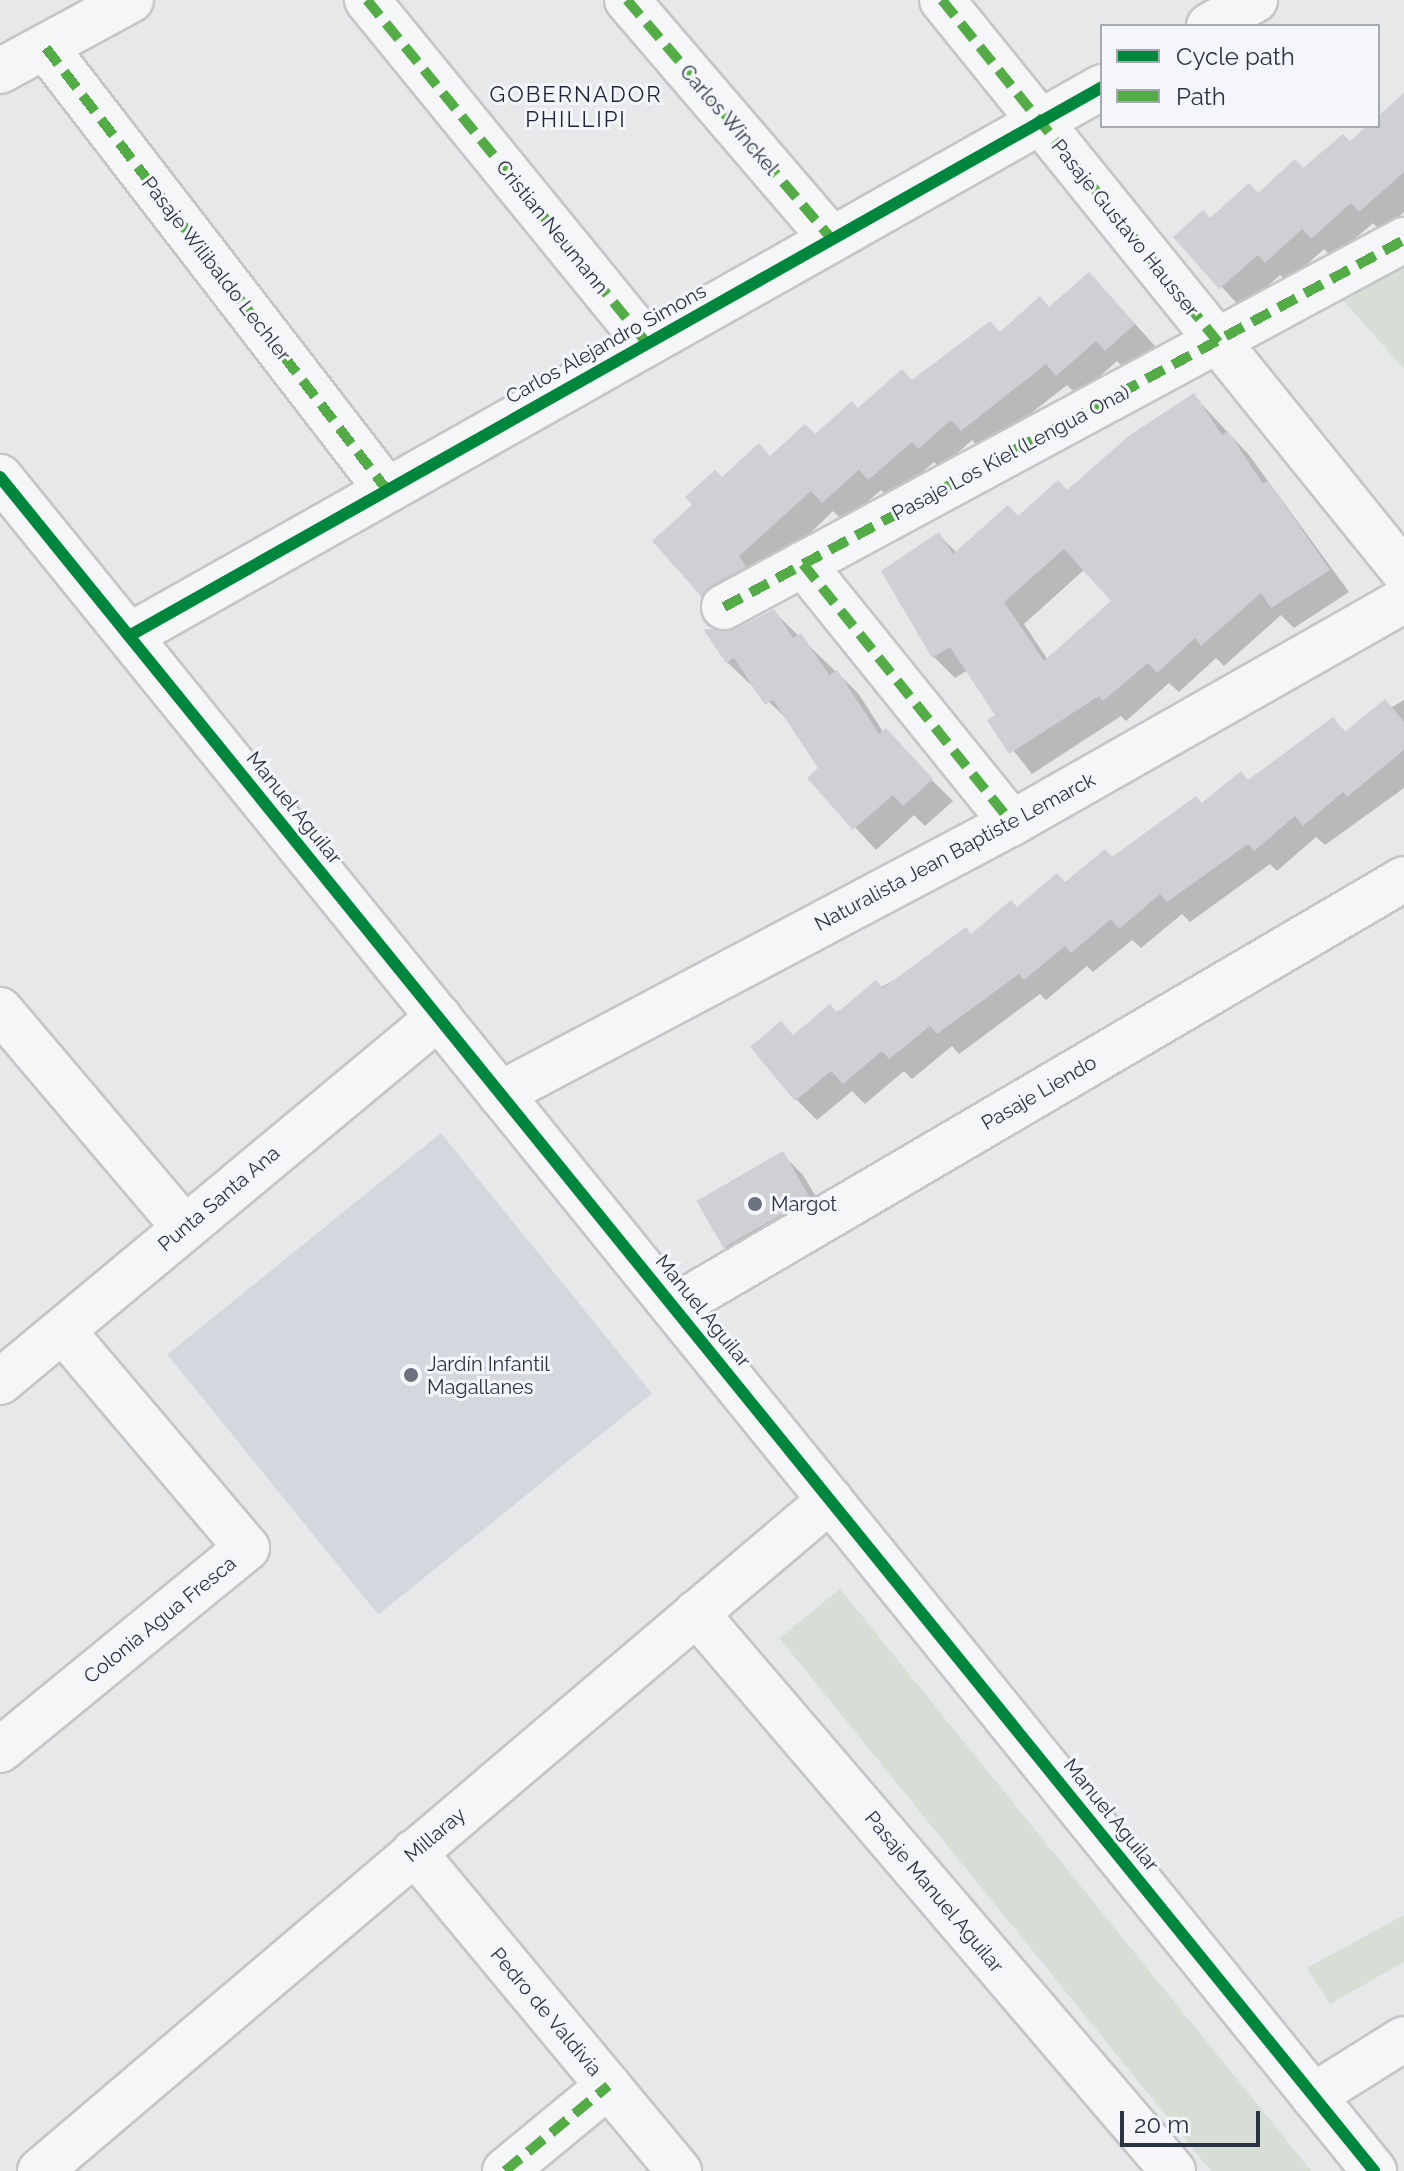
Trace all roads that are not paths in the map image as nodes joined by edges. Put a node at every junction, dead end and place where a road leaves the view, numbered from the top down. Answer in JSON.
{"nodes":[{"id":1,"x":131,"y":0,"type":"edge"},
{"id":2,"x":367,"y":0,"type":"edge"},
{"id":3,"x":627,"y":0,"type":"edge"},
{"id":4,"x":942,"y":0,"type":"edge"},
{"id":5,"x":1255,"y":0,"type":"edge"},
{"id":6,"x":1213,"y":24,"type":"edge"},
{"id":7,"x":46,"y":48,"type":"junction"},
{"id":8,"x":0,"y":71,"type":"edge"},
{"id":9,"x":1100,"y":88,"type":"edge"},
{"id":10,"x":1039,"y":122,"type":"junction"},
{"id":11,"x":832,"y":239,"type":"junction"},
{"id":12,"x":1404,"y":240,"type":"edge"},
{"id":13,"x":647,"y":343,"type":"junction"},
{"id":14,"x":1219,"y":343,"type":"junction"},
{"id":15,"x":0,"y":477,"type":"edge"},
{"id":16,"x":387,"y":490,"type":"junction"},
{"id":17,"x":803,"y":564,"type":"junction"},
{"id":18,"x":1404,"y":572,"type":"edge"},
{"id":19,"x":1404,"y":600,"type":"edge"},
{"id":20,"x":724,"y":607,"type":"dead end"},
{"id":21,"x":129,"y":636,"type":"junction"},
{"id":22,"x":1012,"y":823,"type":"junction"},
{"id":23,"x":1404,"y":879,"type":"edge"},
{"id":24,"x":0,"y":1011,"type":"edge"},
{"id":25,"x":439,"y":1017,"type":"junction"},
{"id":26,"x":500,"y":1094,"type":"junction"},
{"id":27,"x":184,"y":1227,"type":"junction"},
{"id":28,"x":674,"y":1307,"type":"junction"},
{"id":29,"x":63,"y":1331,"type":"junction"},
{"id":30,"x":0,"y":1382,"type":"edge"},
{"id":31,"x":830,"y":1500,"type":"junction"},
{"id":32,"x":696,"y":1613,"type":"junction"},
{"id":33,"x":0,"y":1750,"type":"edge"},
{"id":34,"x":414,"y":1852,"type":"junction"},
{"id":35,"x":1404,"y":2039,"type":"edge"},
{"id":36,"x":608,"y":2086,"type":"junction"},
{"id":37,"x":1313,"y":2096,"type":"junction"},
{"id":38,"x":40,"y":2171,"type":"edge"},
{"id":39,"x":505,"y":2171,"type":"edge"},
{"id":40,"x":679,"y":2171,"type":"edge"},
{"id":41,"x":1173,"y":2171,"type":"edge"},
{"id":42,"x":1374,"y":2171,"type":"edge"}],
"edges":[{"from":1,"to":7,"type":"street"},
{"from":2,"to":13,"type":"street","name":"Cristian Neumann"},
{"from":3,"to":11,"type":"street","name":"Carlos Winckel"},
{"from":4,"to":10,"type":"street","name":"Pasaje Gustavo Hausser"},
{"from":5,"to":6,"type":"street"},
{"from":7,"to":8,"type":"street"},
{"from":7,"to":16,"type":"street","name":"Pasaje Wilibaldo Lechler"},
{"from":9,"to":10,"type":"street","name":"Carlos Alejandro Simons"},
{"from":10,"to":11,"type":"street","name":"Carlos Alejandro Simons"},
{"from":10,"to":14,"type":"street","name":"Pasaje Gustavo Hausser"},
{"from":11,"to":13,"type":"street","name":"Carlos Alejandro Simons"},
{"from":12,"to":14,"type":"street","name":"Pasaje Los Kiel (Lengua Ona)"},
{"from":13,"to":16,"type":"street","name":"Carlos Alejandro Simons"},
{"from":14,"to":17,"type":"street","name":"Pasaje Los Kiel (Lengua Ona)"},
{"from":14,"to":18,"type":"street","name":"Pasaje Gustavo Hausser"},
{"from":15,"to":21,"type":"street","name":"Manuel Aguilar"},
{"from":16,"to":21,"type":"street","name":"Carlos Alejandro Simons"},
{"from":17,"to":20,"type":"street","name":"Pasaje Los Kiel (Lengua Ona)"},
{"from":17,"to":22,"type":"street"},
{"from":19,"to":22,"type":"street","name":"Naturalista Jean Baptiste Lemarck"},
{"from":21,"to":25,"type":"street","name":"Manuel Aguilar"},
{"from":22,"to":26,"type":"street","name":"Naturalista Jean Baptiste Lemarck"},
{"from":23,"to":28,"type":"street","name":"Pasaje Liendo"},
{"from":24,"to":27,"type":"street"},
{"from":25,"to":26,"type":"street","name":"Manuel Aguilar"},
{"from":25,"to":27,"type":"street","name":"Punta Santa Ana"},
{"from":26,"to":28,"type":"street","name":"Manuel Aguilar"},
{"from":27,"to":29,"type":"street","name":"Punta Santa Ana"},
{"from":28,"to":31,"type":"street","name":"Manuel Aguilar"},
{"from":29,"to":30,"type":"street","name":"Punta Santa Ana"},
{"from":29,"to":33,"type":"street","name":"Colonia Agua Fresca"},
{"from":31,"to":32,"type":"street","name":"Millaray"},
{"from":31,"to":37,"type":"street","name":"Manuel Aguilar"},
{"from":32,"to":34,"type":"street","name":"Millaray"},
{"from":32,"to":41,"type":"street","name":"Pasaje Manuel Aguilar"},
{"from":34,"to":36,"type":"street","name":"Pedro de Valdivia"},
{"from":34,"to":38,"type":"street","name":"Millaray"},
{"from":35,"to":37,"type":"street"},
{"from":36,"to":39,"type":"street"},
{"from":36,"to":40,"type":"street","name":"Pedro de Valdivia"},
{"from":37,"to":42,"type":"street","name":"Manuel Aguilar"}]}
